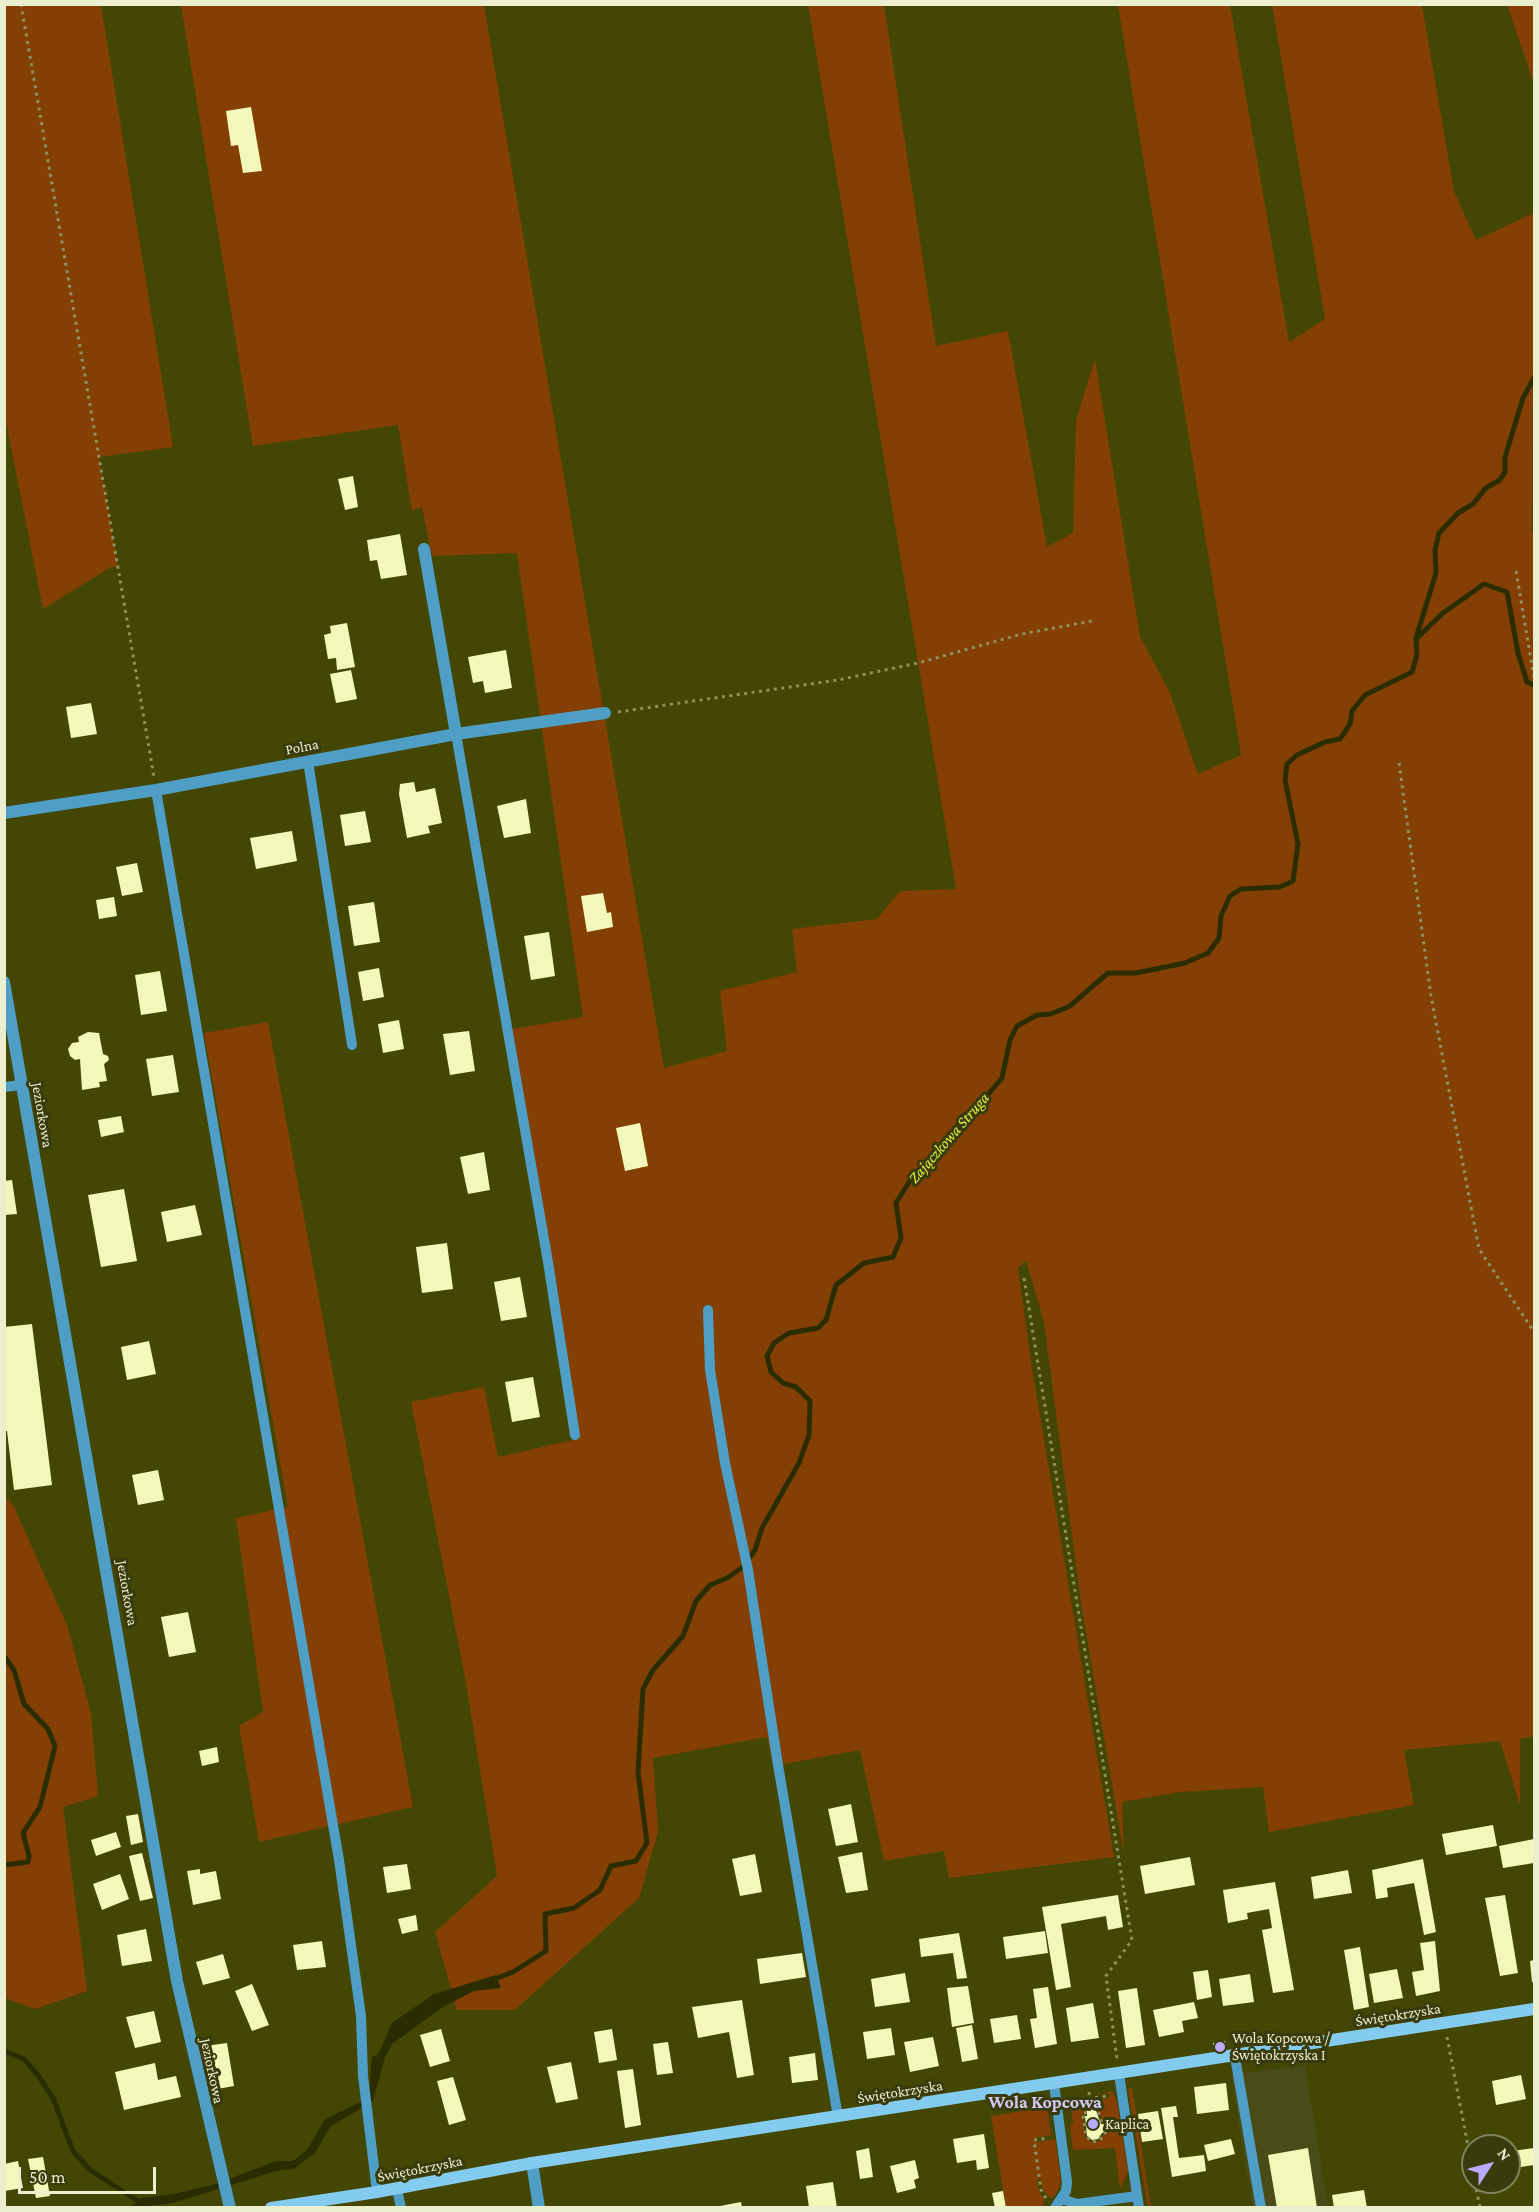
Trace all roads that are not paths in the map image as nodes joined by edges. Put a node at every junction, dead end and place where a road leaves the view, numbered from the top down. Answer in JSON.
{"nodes":[{"id":1,"x":424,"y":549,"type":"dead end"},
{"id":2,"x":605,"y":713,"type":"road end"},
{"id":3,"x":456,"y":734,"type":"junction"},
{"id":4,"x":308,"y":761,"type":"junction"},
{"id":5,"x":156,"y":790,"type":"junction"},
{"id":6,"x":4,"y":813,"type":"edge"},
{"id":7,"x":4,"y":982,"type":"edge"},
{"id":8,"x":352,"y":1045,"type":"dead end"},
{"id":9,"x":22,"y":1085,"type":"junction"},
{"id":10,"x":4,"y":1087,"type":"edge"},
{"id":11,"x":708,"y":1310,"type":"dead end"},
{"id":12,"x":575,"y":1435,"type":"dead end"},
{"id":13,"x":1534,"y":2009,"type":"edge"},
{"id":14,"x":1235,"y":2057,"type":"junction"},
{"id":15,"x":1119,"y":2074,"type":"junction"},
{"id":16,"x":1054,"y":2084,"type":"junction"},
{"id":17,"x":838,"y":2117,"type":"junction"},
{"id":18,"x":532,"y":2163,"type":"junction"},
{"id":19,"x":397,"y":2188,"type":"junction"},
{"id":20,"x":377,"y":2192,"type":"junction"},
{"id":21,"x":1138,"y":2202,"type":"edge"},
{"id":22,"x":1054,"y":2203,"type":"edge"},
{"id":23,"x":230,"y":2208,"type":"edge"},
{"id":24,"x":271,"y":2208,"type":"edge"},
{"id":25,"x":400,"y":2208,"type":"edge"},
{"id":26,"x":539,"y":2208,"type":"edge"},
{"id":27,"x":1261,"y":2208,"type":"edge"}],
"edges":[{"from":1,"to":3,"type":"street"},
{"from":2,"to":3,"type":"street","name":"Polna"},
{"from":3,"to":4,"type":"street","name":"Polna"},
{"from":3,"to":12,"type":"lane"},
{"from":4,"to":5,"type":"street","name":"Polna"},
{"from":4,"to":8,"type":"lane"},
{"from":5,"to":6,"type":"street","name":"Polna"},
{"from":5,"to":20,"type":"lane"},
{"from":7,"to":9,"type":"street","name":"Jeziorkowa"},
{"from":9,"to":10,"type":"lane"},
{"from":9,"to":23,"type":"street","name":"Jeziorkowa"},
{"from":11,"to":17,"type":"lane"},
{"from":13,"to":14,"type":"street","name":"Świętokrzyska"},
{"from":14,"to":15,"type":"street","name":"Świętokrzyska"},
{"from":14,"to":27,"type":"lane"},
{"from":15,"to":16,"type":"street","name":"Świętokrzyska"},
{"from":15,"to":21,"type":"lane"},
{"from":16,"to":17,"type":"street","name":"Świętokrzyska"},
{"from":16,"to":22,"type":"lane"},
{"from":17,"to":18,"type":"street","name":"Świętokrzyska"},
{"from":18,"to":19,"type":"street","name":"Świętokrzyska"},
{"from":18,"to":26,"type":"street"},
{"from":19,"to":20,"type":"street","name":"Świętokrzyska"},
{"from":19,"to":25,"type":"lane"},
{"from":20,"to":24,"type":"street","name":"Świętokrzyska"},
{"from":21,"to":22,"type":"lane"}]}
